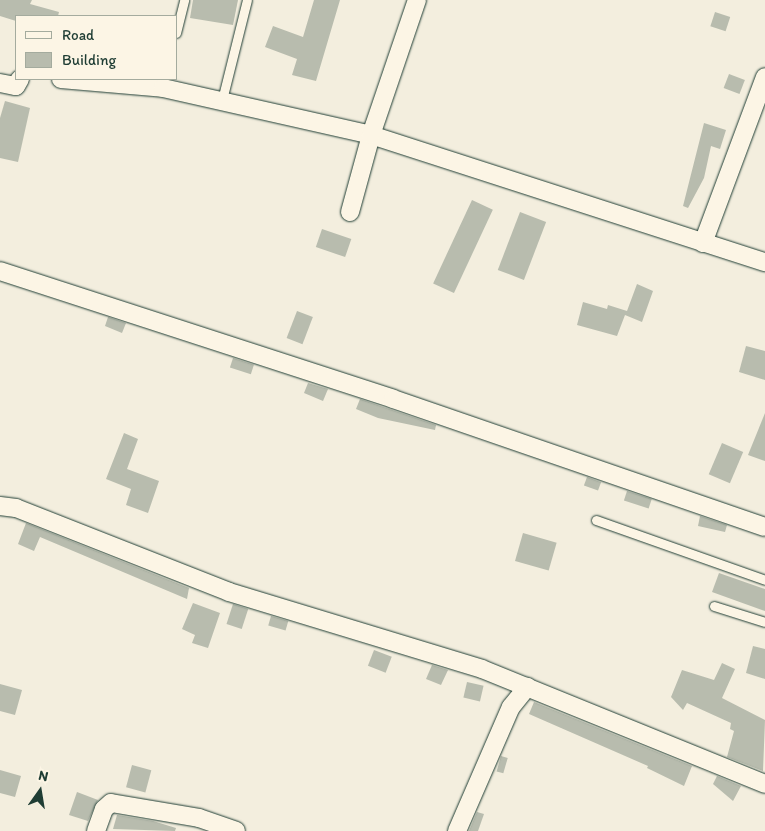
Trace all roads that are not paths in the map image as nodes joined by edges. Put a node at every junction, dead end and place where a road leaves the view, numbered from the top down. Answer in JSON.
{"nodes":[{"id":1,"x":184,"y":0,"type":"edge"},
{"id":2,"x":247,"y":0,"type":"edge"},
{"id":3,"x":417,"y":0,"type":"edge"},
{"id":4,"x":178,"y":25,"type":"edge"},
{"id":5,"x":765,"y":77,"type":"edge"},
{"id":6,"x":19,"y":80,"type":"edge"},
{"id":7,"x":87,"y":80,"type":"edge"},
{"id":8,"x":0,"y":83,"type":"edge"},
{"id":9,"x":164,"y":83,"type":"edge"},
{"id":10,"x":222,"y":100,"type":"junction"},
{"id":11,"x":371,"y":135,"type":"junction"},
{"id":12,"x":350,"y":212,"type":"dead end"},
{"id":13,"x":703,"y":243,"type":"junction"},
{"id":14,"x":765,"y":262,"type":"edge"},
{"id":15,"x":0,"y":271,"type":"edge"},
{"id":16,"x":0,"y":506,"type":"edge"},
{"id":17,"x":596,"y":520,"type":"dead end"},
{"id":18,"x":765,"y":527,"type":"edge"},
{"id":19,"x":765,"y":580,"type":"edge"},
{"id":20,"x":714,"y":606,"type":"dead end"},
{"id":21,"x":765,"y":622,"type":"edge"},
{"id":22,"x":527,"y":687,"type":"junction"},
{"id":23,"x":765,"y":784,"type":"edge"},
{"id":24,"x":96,"y":831,"type":"edge"},
{"id":25,"x":236,"y":831,"type":"edge"},
{"id":26,"x":458,"y":831,"type":"edge"}],
"edges":[{"from":1,"to":4,"type":"lane"},
{"from":2,"to":10,"type":"lane"},
{"from":3,"to":11,"type":"street"},
{"from":5,"to":13,"type":"street"},
{"from":6,"to":8,"type":"street"},
{"from":7,"to":9,"type":"street"},
{"from":9,"to":10,"type":"street"},
{"from":10,"to":11,"type":"street"},
{"from":11,"to":12,"type":"street"},
{"from":11,"to":13,"type":"street"},
{"from":13,"to":14,"type":"street"},
{"from":15,"to":18,"type":"street"},
{"from":16,"to":22,"type":"street"},
{"from":17,"to":19,"type":"lane"},
{"from":20,"to":21,"type":"lane"},
{"from":22,"to":23,"type":"street"},
{"from":22,"to":26,"type":"street"},
{"from":24,"to":25,"type":"street"}]}
